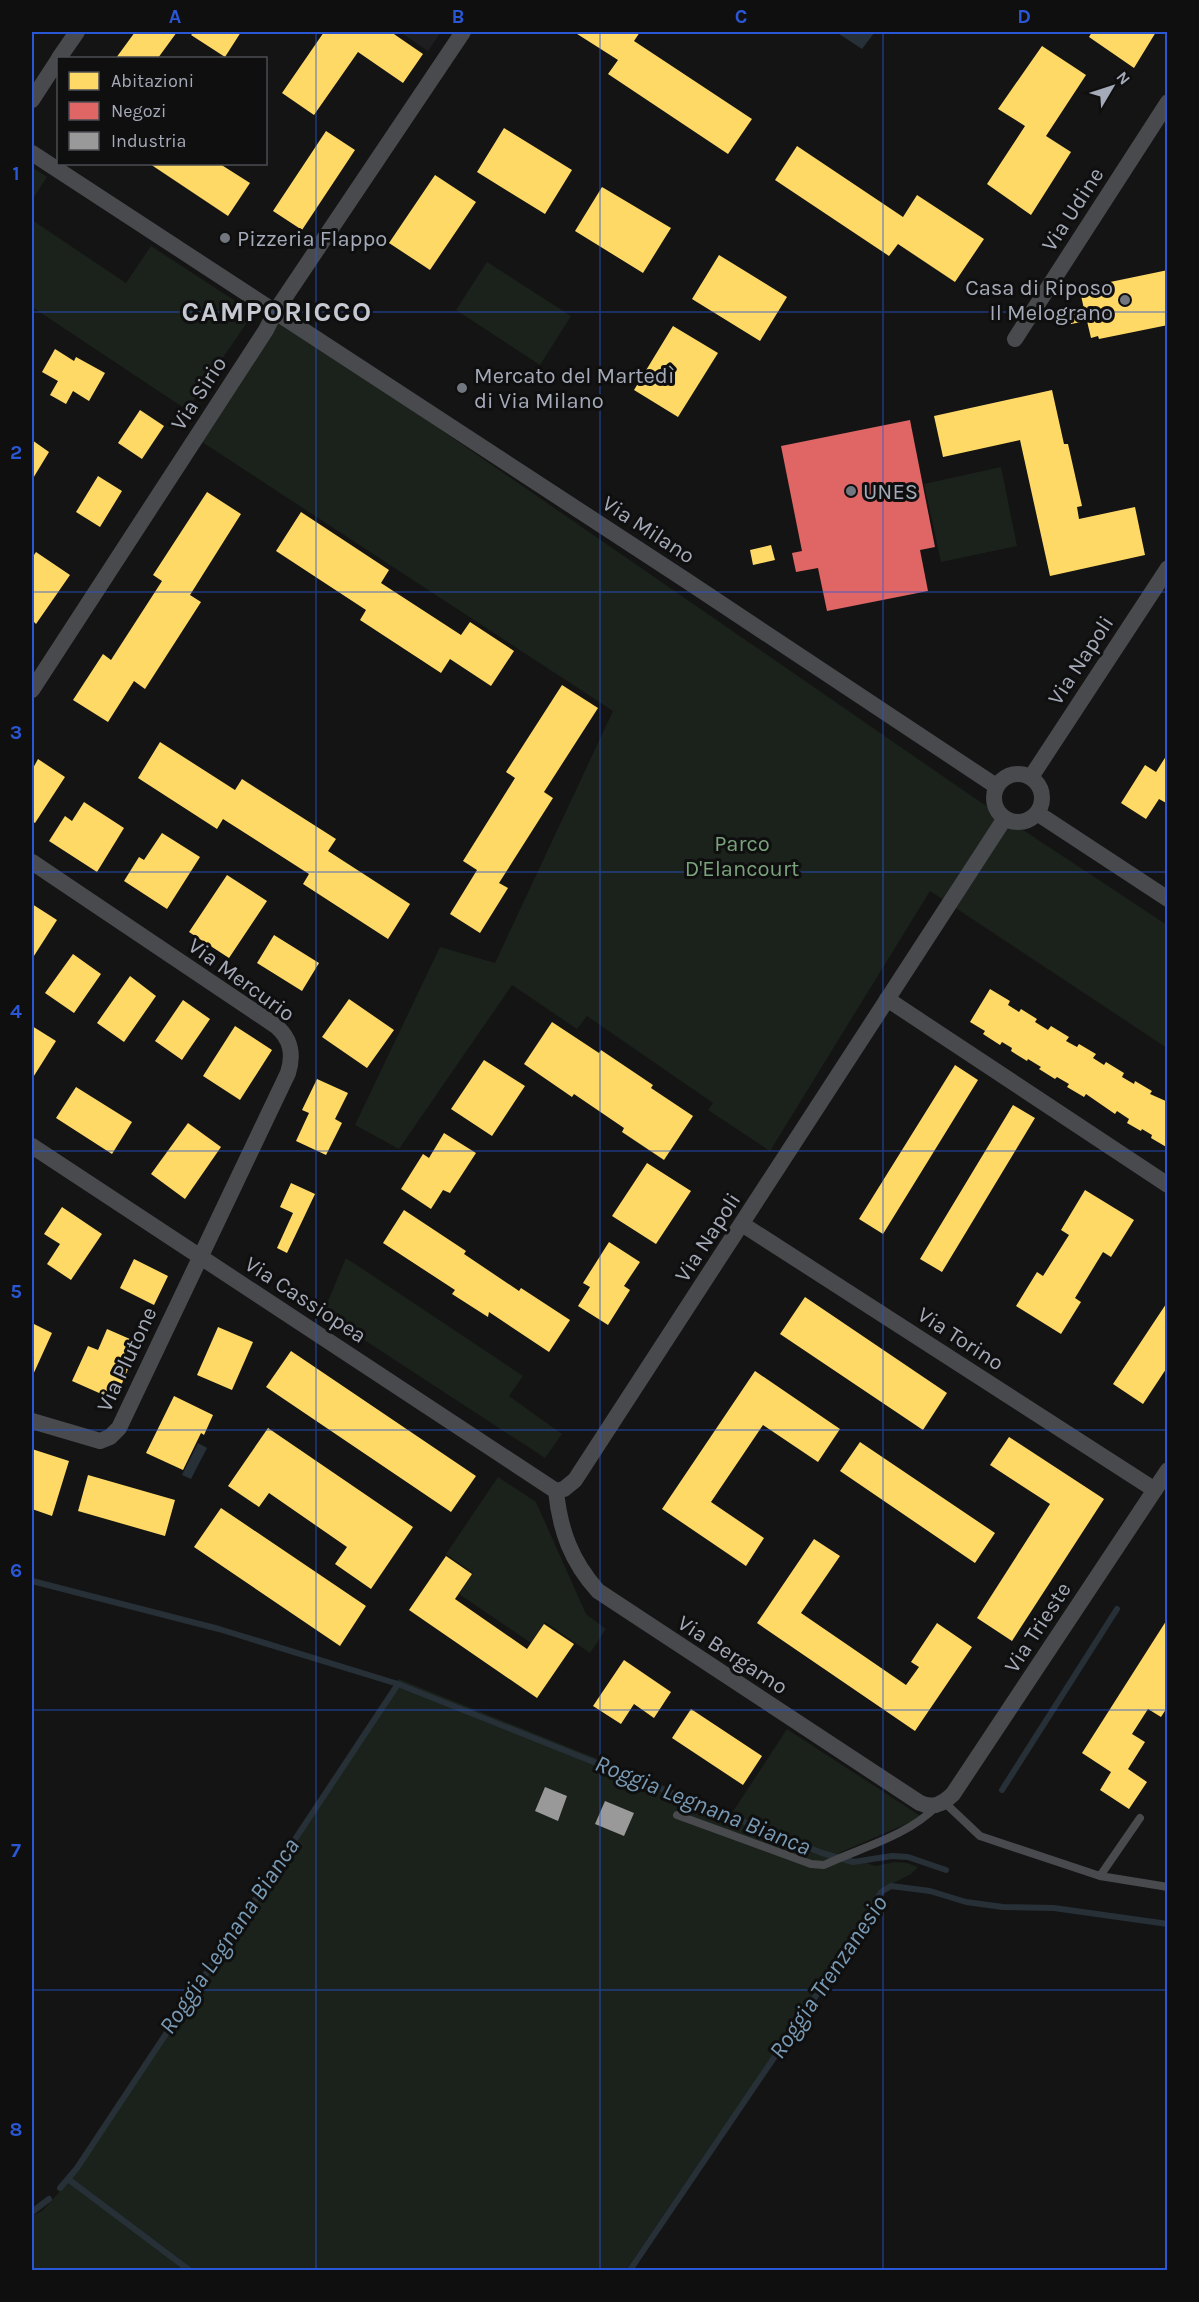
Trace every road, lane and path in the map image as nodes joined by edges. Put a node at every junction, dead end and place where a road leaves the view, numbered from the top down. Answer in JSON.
{"nodes":[{"id":1,"x":77,"y":32,"type":"edge"},
{"id":2,"x":463,"y":32,"type":"edge"},
{"id":3,"x":60,"y":57,"type":"edge"},
{"id":4,"x":57,"y":62,"type":"edge"},
{"id":5,"x":32,"y":100,"type":"edge"},
{"id":6,"x":1167,"y":102,"type":"edge"},
{"id":7,"x":32,"y":153,"type":"edge"},
{"id":8,"x":275,"y":312,"type":"junction"},
{"id":9,"x":1015,"y":339,"type":"dead end"},
{"id":10,"x":1167,"y":567,"type":"edge"},
{"id":11,"x":32,"y":690,"type":"edge"},
{"id":12,"x":1031,"y":777,"type":"junction"},
{"id":13,"x":996,"y":786,"type":"junction"},
{"id":14,"x":1037,"y":813,"type":"junction"},
{"id":15,"x":1005,"y":818,"type":"junction"},
{"id":16,"x":32,"y":862,"type":"edge"},
{"id":17,"x":1167,"y":899,"type":"edge"},
{"id":18,"x":887,"y":999,"type":"junction"},
{"id":19,"x":32,"y":1146,"type":"edge"},
{"id":20,"x":1167,"y":1185,"type":"edge"},
{"id":21,"x":742,"y":1224,"type":"junction"},
{"id":22,"x":200,"y":1256,"type":"junction"},
{"id":23,"x":32,"y":1421,"type":"edge"},
{"id":24,"x":1167,"y":1470,"type":"edge"},
{"id":25,"x":1155,"y":1490,"type":"junction"},
{"id":26,"x":556,"y":1491,"type":"junction"},
{"id":27,"x":942,"y":1803,"type":"junction"},
{"id":28,"x":677,"y":1815,"type":"dead end"},
{"id":29,"x":1140,"y":1818,"type":"dead end"},
{"id":30,"x":1100,"y":1876,"type":"junction"},
{"id":31,"x":1167,"y":1887,"type":"edge"}],
"edges":[{"from":1,"to":3,"type":"street"},
{"from":2,"to":8,"type":"street","name":"Via Sirio"},
{"from":4,"to":5,"type":"street"},
{"from":6,"to":9,"type":"street","name":"Via Udine"},
{"from":7,"to":8,"type":"street","name":"Via Milano"},
{"from":8,"to":11,"type":"street","name":"Via Sirio"},
{"from":8,"to":13,"type":"street","name":"Via Milano"},
{"from":10,"to":12,"type":"street","name":"Via Napoli"},
{"from":12,"to":13,"type":"street"},
{"from":12,"to":14,"type":"street"},
{"from":13,"to":15,"type":"street"},
{"from":14,"to":15,"type":"street"},
{"from":14,"to":17,"type":"street"},
{"from":15,"to":18,"type":"street","name":"Via Napoli"},
{"from":16,"to":22,"type":"street","name":"Via Mercurio"},
{"from":18,"to":20,"type":"street"},
{"from":18,"to":21,"type":"street","name":"Via Napoli"},
{"from":19,"to":22,"type":"street","name":"Via Cassiopea"},
{"from":21,"to":25,"type":"street","name":"Via Torino"},
{"from":21,"to":26,"type":"street","name":"Via Napoli"},
{"from":22,"to":23,"type":"street","name":"Via Plutone"},
{"from":22,"to":26,"type":"street","name":"Via Cassiopea"},
{"from":24,"to":25,"type":"street","name":"Via Trieste"},
{"from":25,"to":27,"type":"street","name":"Via Trieste"},
{"from":26,"to":27,"type":"street","name":"Via Bergamo"},
{"from":27,"to":28,"type":"lane"},
{"from":27,"to":30,"type":"lane"},
{"from":29,"to":30,"type":"lane"},
{"from":30,"to":31,"type":"lane"}]}
